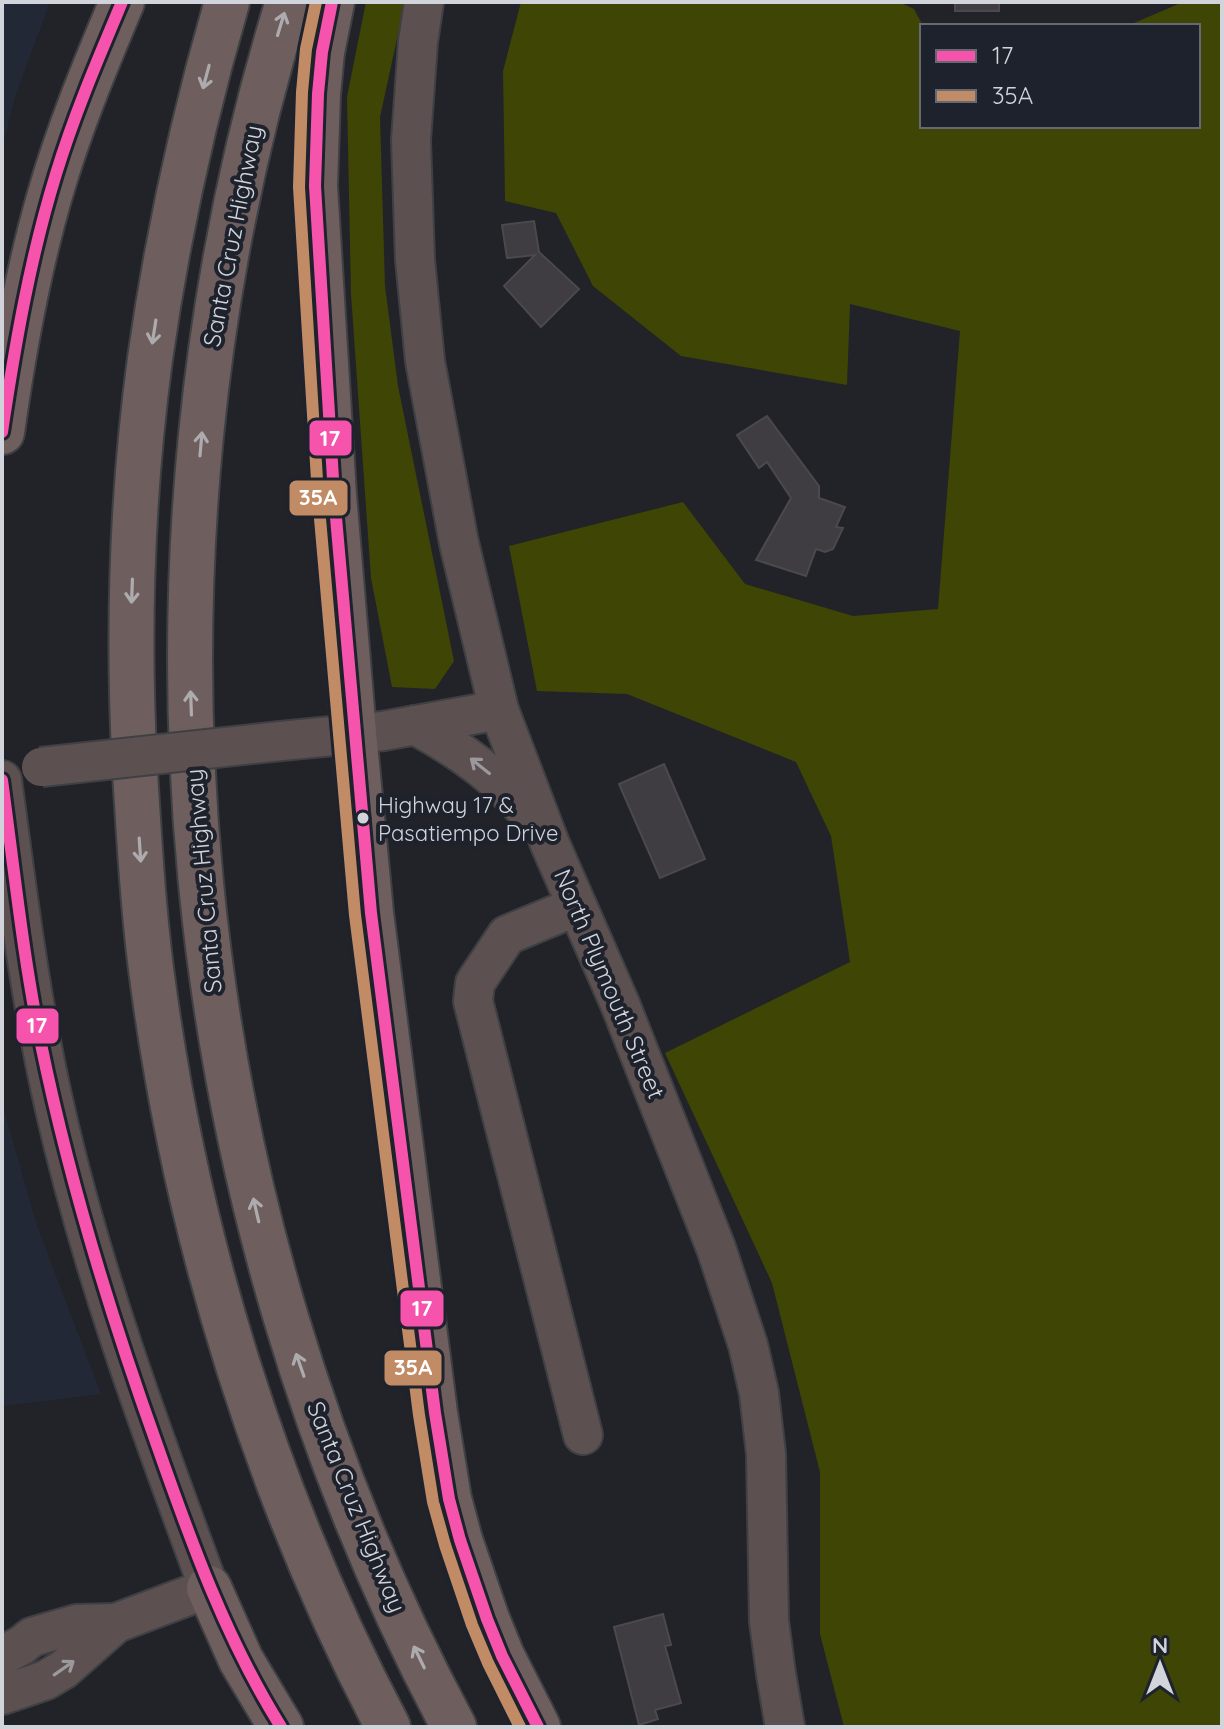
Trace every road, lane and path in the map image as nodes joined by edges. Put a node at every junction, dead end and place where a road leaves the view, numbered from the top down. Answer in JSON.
{"nodes":[{"id":1,"x":122,"y":2,"type":"edge"},
{"id":2,"x":227,"y":2,"type":"edge"},
{"id":3,"x":288,"y":2,"type":"edge"},
{"id":4,"x":332,"y":2,"type":"edge"},
{"id":5,"x":424,"y":2,"type":"edge"},
{"id":6,"x":2,"y":432,"type":"edge"},
{"id":7,"x":499,"y":710,"type":"junction"},
{"id":8,"x":415,"y":725,"type":"junction"},
{"id":9,"x":354,"y":733,"type":"junction"},
{"id":10,"x":2,"y":772,"type":"edge"},
{"id":11,"x":2,"y":780,"type":"edge"},
{"id":12,"x":550,"y":844,"type":"junction"},
{"id":13,"x":577,"y":906,"type":"junction"},
{"id":14,"x":583,"y":1435,"type":"dead end"},
{"id":15,"x":209,"y":1588,"type":"junction"},
{"id":16,"x":116,"y":1623,"type":"junction"},
{"id":17,"x":12,"y":1643,"type":"edge"},
{"id":18,"x":2,"y":1695,"type":"edge"},
{"id":19,"x":281,"y":1727,"type":"edge"},
{"id":20,"x":388,"y":1727,"type":"edge"},
{"id":21,"x":454,"y":1727,"type":"edge"},
{"id":22,"x":538,"y":1727,"type":"edge"},
{"id":23,"x":785,"y":1727,"type":"edge"}],
"edges":[{"from":1,"to":6,"type":"highway"},
{"from":2,"to":20,"type":"highway","one_way":true},
{"from":21,"to":3,"type":"highway","name":"Santa Cruz Highway","one_way":true},
{"from":4,"to":9,"type":"highway"},
{"from":5,"to":7,"type":"street","name":"North Plymouth Street"},
{"from":7,"to":8,"type":"street"},
{"from":7,"to":12,"type":"street","name":"North Plymouth Street"},
{"from":8,"to":9,"type":"street"},
{"from":12,"to":8,"type":"street","one_way":true},
{"from":9,"to":10,"type":"street","bridge":true},
{"from":9,"to":22,"type":"highway"},
{"from":11,"to":15,"type":"street"},
{"from":12,"to":13,"type":"street","name":"North Plymouth Street"},
{"from":13,"to":14,"type":"street"},
{"from":13,"to":23,"type":"street","name":"North Plymouth Street"},
{"from":15,"to":16,"type":"street"},
{"from":15,"to":19,"type":"highway"},
{"from":16,"to":17,"type":"street"},
{"from":18,"to":16,"type":"street","one_way":true}]}
